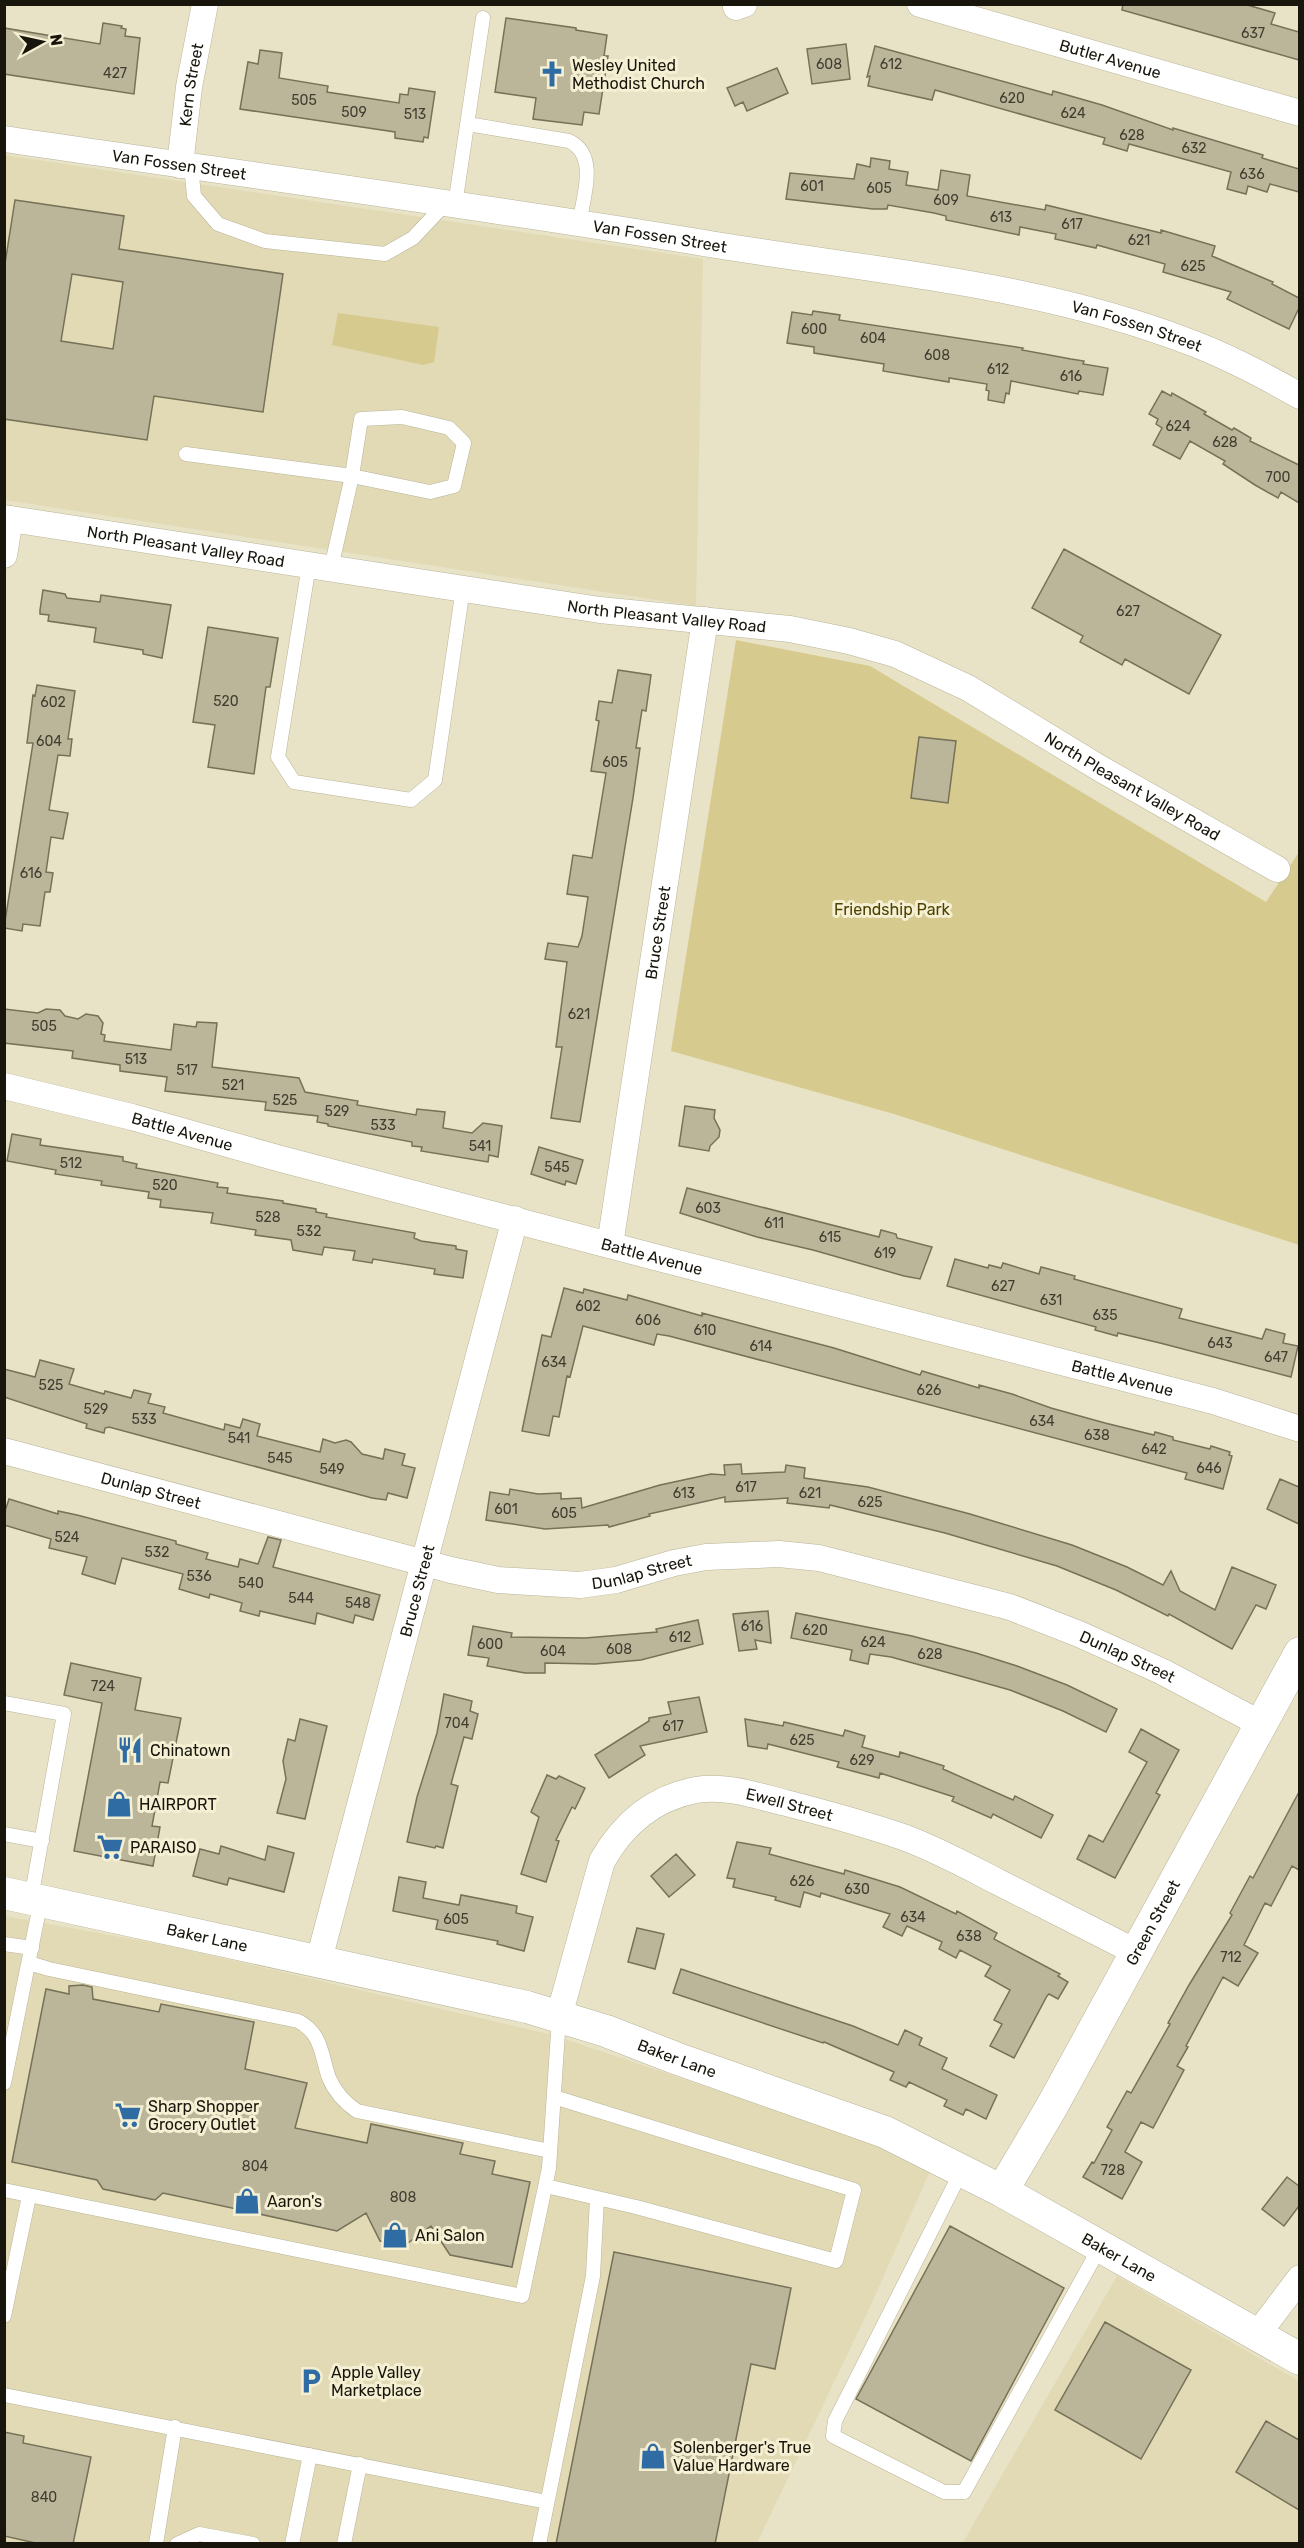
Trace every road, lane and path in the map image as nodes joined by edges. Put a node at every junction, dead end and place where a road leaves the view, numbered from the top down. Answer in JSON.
{"nodes":[{"id":1,"x":205,"y":4,"type":"edge"},
{"id":2,"x":920,"y":4,"type":"edge"},
{"id":3,"x":483,"y":18,"type":"dead end"},
{"id":4,"x":1299,"y":113,"type":"edge"},
{"id":5,"x":468,"y":124,"type":"junction"},
{"id":6,"x":4,"y":138,"type":"edge"},
{"id":7,"x":186,"y":165,"type":"junction"},
{"id":8,"x":451,"y":204,"type":"junction"},
{"id":9,"x":579,"y":224,"type":"junction"},
{"id":10,"x":1299,"y":395,"type":"edge"},
{"id":11,"x":186,"y":454,"type":"dead end"},
{"id":12,"x":352,"y":476,"type":"junction"},
{"id":13,"x":7,"y":519,"type":"edge"},
{"id":14,"x":4,"y":555,"type":"edge"},
{"id":15,"x":320,"y":567,"type":"junction"},
{"id":16,"x":463,"y":588,"type":"junction"},
{"id":17,"x":705,"y":620,"type":"junction"},
{"id":18,"x":1277,"y":869,"type":"dead end"},
{"id":19,"x":4,"y":1086,"type":"edge"},
{"id":20,"x":515,"y":1219,"type":"junction"},
{"id":21,"x":610,"y":1245,"type":"junction"},
{"id":22,"x":1299,"y":1430,"type":"edge"},
{"id":23,"x":4,"y":1451,"type":"edge"},
{"id":24,"x":425,"y":1562,"type":"junction"},
{"id":25,"x":1299,"y":1653,"type":"edge"},
{"id":26,"x":4,"y":1703,"type":"edge"},
{"id":27,"x":1261,"y":1724,"type":"junction"},
{"id":28,"x":4,"y":1834,"type":"edge"},
{"id":29,"x":42,"y":1841,"type":"junction"},
{"id":30,"x":26,"y":1897,"type":"edge"},
{"id":31,"x":4,"y":1944,"type":"edge"},
{"id":32,"x":32,"y":1948,"type":"junction"},
{"id":33,"x":1134,"y":1954,"type":"junction"},
{"id":34,"x":319,"y":1960,"type":"junction"},
{"id":35,"x":29,"y":1963,"type":"junction"},
{"id":36,"x":559,"y":2016,"type":"junction"},
{"id":37,"x":4,"y":2083,"type":"edge"},
{"id":38,"x":554,"y":2097,"type":"junction"},
{"id":39,"x":550,"y":2151,"type":"junction"},
{"id":40,"x":962,"y":2170,"type":"junction"},
{"id":41,"x":546,"y":2186,"type":"junction"},
{"id":42,"x":4,"y":2190,"type":"edge"},
{"id":43,"x":1002,"y":2190,"type":"junction"},
{"id":44,"x":29,"y":2196,"type":"junction"},
{"id":45,"x":597,"y":2198,"type":"junction"},
{"id":46,"x":1100,"y":2247,"type":"junction"},
{"id":47,"x":1299,"y":2278,"type":"edge"},
{"id":48,"x":4,"y":2316,"type":"edge"},
{"id":49,"x":1257,"y":2335,"type":"junction"},
{"id":50,"x":1299,"y":2359,"type":"edge"},
{"id":51,"x":4,"y":2395,"type":"edge"},
{"id":52,"x":175,"y":2427,"type":"junction"},
{"id":53,"x":310,"y":2455,"type":"junction"},
{"id":54,"x":360,"y":2464,"type":"junction"},
{"id":55,"x":547,"y":2502,"type":"junction"},
{"id":56,"x":160,"y":2543,"type":"edge"},
{"id":57,"x":177,"y":2544,"type":"edge"},
{"id":58,"x":253,"y":2544,"type":"edge"},
{"id":59,"x":292,"y":2544,"type":"edge"},
{"id":60,"x":344,"y":2544,"type":"edge"},
{"id":61,"x":539,"y":2544,"type":"edge"}],
"edges":[{"from":1,"to":7,"type":"street","name":"Kern Street"},
{"from":2,"to":4,"type":"street","name":"Butler Avenue"},
{"from":3,"to":5,"type":"lane"},
{"from":5,"to":8,"type":"lane"},
{"from":5,"to":9,"type":"lane"},
{"from":6,"to":7,"type":"street","name":"Van Fossen Street"},
{"from":7,"to":8,"type":"street","name":"Van Fossen Street"},
{"from":7,"to":8,"type":"lane"},
{"from":8,"to":9,"type":"street","name":"Van Fossen Street"},
{"from":9,"to":10,"type":"street","name":"Van Fossen Street"},
{"from":11,"to":12,"type":"lane"},
{"from":12,"to":12,"type":"lane"},
{"from":12,"to":15,"type":"lane"},
{"from":13,"to":14,"type":"street"},
{"from":13,"to":15,"type":"street","name":"North Pleasant Valley Road"},
{"from":15,"to":16,"type":"street","name":"North Pleasant Valley Road"},
{"from":15,"to":16,"type":"lane"},
{"from":16,"to":17,"type":"street","name":"North Pleasant Valley Road"},
{"from":17,"to":18,"type":"street","name":"North Pleasant Valley Road"},
{"from":17,"to":21,"type":"street","name":"Bruce Street"},
{"from":19,"to":20,"type":"street","name":"Battle Avenue"},
{"from":20,"to":21,"type":"street","name":"Battle Avenue"},
{"from":20,"to":24,"type":"street","name":"Bruce Street"},
{"from":21,"to":22,"type":"street","name":"Battle Avenue"},
{"from":23,"to":24,"type":"street","name":"Dunlap Street"},
{"from":24,"to":27,"type":"street","name":"Dunlap Street"},
{"from":24,"to":34,"type":"street","name":"Bruce Street"},
{"from":25,"to":27,"type":"street","name":"Green Street"},
{"from":26,"to":29,"type":"lane"},
{"from":27,"to":33,"type":"street","name":"Green Street"},
{"from":28,"to":29,"type":"lane"},
{"from":29,"to":30,"type":"lane"},
{"from":30,"to":32,"type":"lane"},
{"from":30,"to":34,"type":"street","name":"Baker Lane"},
{"from":31,"to":32,"type":"lane"},
{"from":32,"to":35,"type":"lane"},
{"from":33,"to":36,"type":"street","name":"Ewell Street"},
{"from":33,"to":43,"type":"street","name":"Green Street"},
{"from":34,"to":36,"type":"street","name":"Baker Lane"},
{"from":35,"to":37,"type":"lane"},
{"from":35,"to":39,"type":"lane"},
{"from":36,"to":38,"type":"lane"},
{"from":36,"to":40,"type":"street","name":"Baker Lane"},
{"from":38,"to":39,"type":"lane"},
{"from":38,"to":45,"type":"lane"},
{"from":39,"to":41,"type":"lane"},
{"from":40,"to":43,"type":"street","name":"Baker Lane"},
{"from":40,"to":46,"type":"lane"},
{"from":41,"to":44,"type":"lane"},
{"from":41,"to":45,"type":"lane"},
{"from":42,"to":44,"type":"lane"},
{"from":43,"to":46,"type":"street","name":"Baker Lane"},
{"from":44,"to":48,"type":"lane"},
{"from":45,"to":55,"type":"lane"},
{"from":46,"to":49,"type":"street","name":"Baker Lane"},
{"from":47,"to":49,"type":"street"},
{"from":49,"to":50,"type":"street","name":"Baker Lane"},
{"from":51,"to":52,"type":"lane"},
{"from":52,"to":53,"type":"lane"},
{"from":52,"to":56,"type":"lane"},
{"from":53,"to":54,"type":"lane"},
{"from":53,"to":59,"type":"lane"},
{"from":54,"to":55,"type":"lane"},
{"from":54,"to":60,"type":"lane"},
{"from":55,"to":61,"type":"lane"},
{"from":57,"to":58,"type":"lane"}]}
